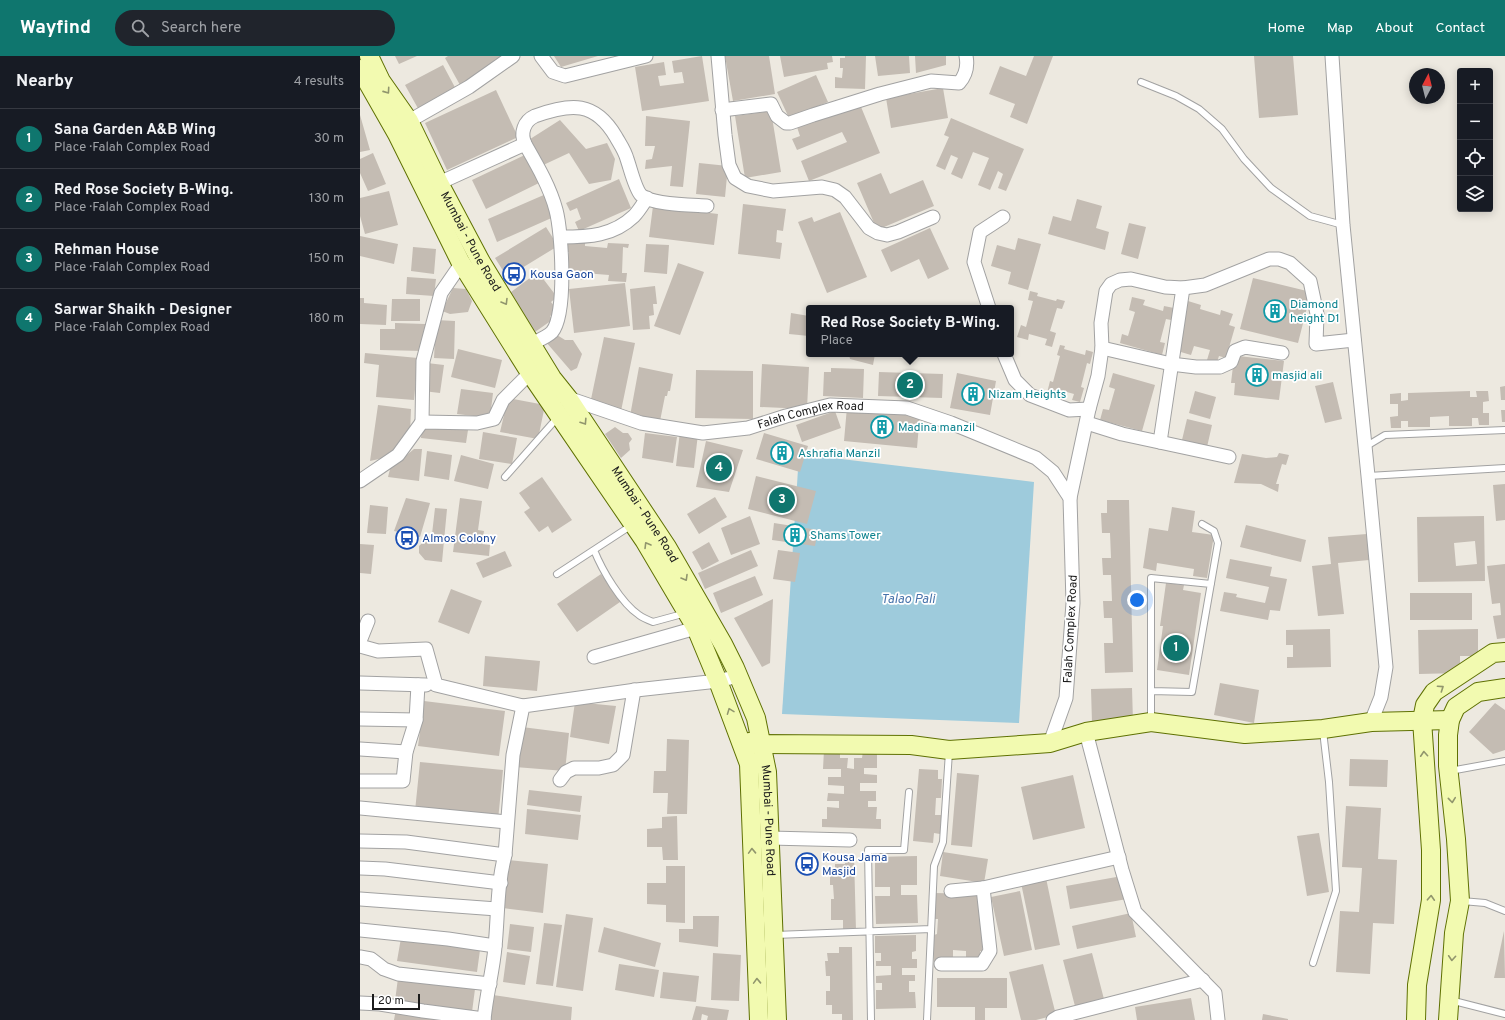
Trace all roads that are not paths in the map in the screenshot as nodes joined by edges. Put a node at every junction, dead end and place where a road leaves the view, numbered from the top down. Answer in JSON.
{"nodes":[{"id":1,"x":369,"y":56,"type":"edge"},
{"id":2,"x":513,"y":56,"type":"edge"},
{"id":3,"x":542,"y":56,"type":"edge"},
{"id":4,"x":646,"y":56,"type":"edge"},
{"id":5,"x":718,"y":56,"type":"edge"},
{"id":6,"x":966,"y":56,"type":"edge"},
{"id":7,"x":1332,"y":56,"type":"edge"},
{"id":8,"x":362,"y":75,"type":"edge"},
{"id":9,"x":1141,"y":82,"type":"dead end"},
{"id":10,"x":722,"y":110,"type":"junction"},
{"id":11,"x":409,"y":121,"type":"junction"},
{"id":12,"x":525,"y":144,"type":"junction"},
{"id":13,"x":439,"y":183,"type":"junction"},
{"id":14,"x":647,"y":198,"type":"junction"},
{"id":15,"x":707,"y":206,"type":"dead end"},
{"id":16,"x":933,"y":217,"type":"dead end"},
{"id":17,"x":1003,"y":217,"type":"dead end"},
{"id":18,"x":1343,"y":225,"type":"junction"},
{"id":19,"x":561,"y":237,"type":"junction"},
{"id":20,"x":462,"y":264,"type":"junction"},
{"id":21,"x":1183,"y":288,"type":"junction"},
{"id":22,"x":988,"y":305,"type":"edge"},
{"id":23,"x":1354,"y":340,"type":"junction"},
{"id":24,"x":531,"y":344,"type":"junction"},
{"id":25,"x":1102,"y":348,"type":"junction"},
{"id":26,"x":1282,"y":353,"type":"dead end"},
{"id":27,"x":1005,"y":357,"type":"edge"},
{"id":28,"x":1171,"y":364,"type":"junction"},
{"id":29,"x":530,"y":373,"type":"junction"},
{"id":30,"x":568,"y":398,"type":"junction"},
{"id":31,"x":1089,"y":409,"type":"junction"},
{"id":32,"x":560,"y":416,"type":"junction"},
{"id":33,"x":422,"y":422,"type":"junction"},
{"id":34,"x":1087,"y":423,"type":"junction"},
{"id":35,"x":1505,"y":430,"type":"edge"},
{"id":36,"x":1160,"y":442,"type":"junction"},
{"id":37,"x":1365,"y":447,"type":"junction"},
{"id":38,"x":1229,"y":457,"type":"dead end"},
{"id":39,"x":1505,"y":468,"type":"edge"},
{"id":40,"x":1368,"y":476,"type":"junction"},
{"id":41,"x":505,"y":477,"type":"dead end"},
{"id":42,"x":360,"y":481,"type":"edge"},
{"id":43,"x":1070,"y":498,"type":"junction"},
{"id":44,"x":633,"y":524,"type":"junction"},
{"id":45,"x":1202,"y":524,"type":"dead end"},
{"id":46,"x":594,"y":550,"type":"junction"},
{"id":47,"x":557,"y":574,"type":"dead end"},
{"id":48,"x":1211,"y":584,"type":"junction"},
{"id":49,"x":368,"y":621,"type":"dead end"},
{"id":50,"x":691,"y":621,"type":"junction"},
{"id":51,"x":360,"y":641,"type":"edge"},
{"id":52,"x":360,"y":646,"type":"edge"},
{"id":53,"x":1505,"y":652,"type":"edge"},
{"id":54,"x":594,"y":658,"type":"dead end"},
{"id":55,"x":738,"y":676,"type":"junction"},
{"id":56,"x":718,"y":681,"type":"junction"},
{"id":57,"x":360,"y":683,"type":"edge"},
{"id":58,"x":418,"y":685,"type":"junction"},
{"id":59,"x":436,"y":685,"type":"junction"},
{"id":60,"x":1505,"y":688,"type":"edge"},
{"id":61,"x":634,"y":690,"type":"junction"},
{"id":62,"x":1151,"y":690,"type":"junction"},
{"id":63,"x":522,"y":706,"type":"junction"},
{"id":64,"x":360,"y":719,"type":"edge"},
{"id":65,"x":416,"y":720,"type":"junction"},
{"id":66,"x":1422,"y":720,"type":"junction"},
{"id":67,"x":1450,"y":720,"type":"junction"},
{"id":68,"x":1150,"y":722,"type":"junction"},
{"id":69,"x":1371,"y":722,"type":"junction"},
{"id":70,"x":1323,"y":729,"type":"junction"},
{"id":71,"x":1086,"y":732,"type":"junction"},
{"id":72,"x":741,"y":740,"type":"junction"},
{"id":73,"x":1050,"y":743,"type":"junction"},
{"id":74,"x":761,"y":744,"type":"junction"},
{"id":75,"x":360,"y":749,"type":"edge"},
{"id":76,"x":949,"y":750,"type":"junction"},
{"id":77,"x":406,"y":752,"type":"junction"},
{"id":78,"x":1505,"y":761,"type":"edge"},
{"id":79,"x":1449,"y":772,"type":"junction"},
{"id":80,"x":360,"y":780,"type":"edge"},
{"id":81,"x":560,"y":780,"type":"dead end"},
{"id":82,"x":909,"y":792,"type":"dead end"},
{"id":83,"x":360,"y":808,"type":"edge"},
{"id":84,"x":508,"y":822,"type":"junction"},
{"id":85,"x":770,"y":838,"type":"junction"},
{"id":86,"x":850,"y":840,"type":"dead end"},
{"id":87,"x":360,"y":841,"type":"edge"},
{"id":88,"x":506,"y":855,"type":"junction"},
{"id":89,"x":1119,"y":858,"type":"junction"},
{"id":90,"x":360,"y":868,"type":"edge"},
{"id":91,"x":501,"y":883,"type":"junction"},
{"id":92,"x":983,"y":888,"type":"junction"},
{"id":93,"x":951,"y":891,"type":"dead end"},
{"id":94,"x":360,"y":899,"type":"edge"},
{"id":95,"x":1460,"y":901,"type":"junction"},
{"id":96,"x":497,"y":909,"type":"junction"},
{"id":97,"x":1505,"y":911,"type":"edge"},
{"id":98,"x":931,"y":929,"type":"junction"},
{"id":99,"x":360,"y":930,"type":"edge"},
{"id":100,"x":1426,"y":930,"type":"junction"},
{"id":101,"x":869,"y":931,"type":"junction"},
{"id":102,"x":1454,"y":933,"type":"junction"},
{"id":103,"x":773,"y":935,"type":"junction"},
{"id":104,"x":495,"y":946,"type":"junction"},
{"id":105,"x":360,"y":957,"type":"edge"},
{"id":106,"x":1313,"y":963,"type":"dead end"},
{"id":107,"x":941,"y":964,"type":"dead end"},
{"id":108,"x":1203,"y":980,"type":"junction"},
{"id":109,"x":490,"y":984,"type":"junction"},
{"id":110,"x":1449,"y":1000,"type":"junction"},
{"id":111,"x":360,"y":1004,"type":"edge"},
{"id":112,"x":1505,"y":1014,"type":"edge"},
{"id":113,"x":484,"y":1019,"type":"edge"},
{"id":114,"x":759,"y":1020,"type":"edge"},
{"id":115,"x":777,"y":1020,"type":"edge"},
{"id":116,"x":871,"y":1020,"type":"edge"},
{"id":117,"x":927,"y":1020,"type":"edge"},
{"id":118,"x":1053,"y":1020,"type":"edge"},
{"id":119,"x":1218,"y":1020,"type":"edge"},
{"id":120,"x":1416,"y":1020,"type":"edge"},
{"id":121,"x":1448,"y":1020,"type":"edge"}],
"edges":[{"from":1,"to":11,"type":"main road","name":"Mumbai - Pune Road","one_way":true},
{"from":2,"to":11,"type":"street"},
{"from":3,"to":4,"type":"street"},
{"from":5,"to":10,"type":"street"},
{"from":6,"to":10,"type":"street"},
{"from":7,"to":18,"type":"street"},
{"from":8,"to":20,"type":"main road","name":"Mumbai - Pune Road"},
{"from":9,"to":18,"type":"lane"},
{"from":10,"to":16,"type":"street"},
{"from":11,"to":13,"type":"main road","name":"Mumbai - Pune Road"},
{"from":12,"to":13,"type":"street"},
{"from":12,"to":14,"type":"street"},
{"from":12,"to":19,"type":"street"},
{"from":13,"to":24,"type":"main road","name":"Mumbai - Pune Road","one_way":true},
{"from":14,"to":15,"type":"street"},
{"from":14,"to":19,"type":"street"},
{"from":17,"to":22,"type":"street"},
{"from":18,"to":23,"type":"street"},
{"from":19,"to":24,"type":"street"},
{"from":20,"to":29,"type":"main road","name":"Mumbai - Pune Road"},
{"from":20,"to":33,"type":"street"},
{"from":21,"to":23,"type":"street"},
{"from":21,"to":25,"type":"street"},
{"from":21,"to":28,"type":"street"},
{"from":23,"to":37,"type":"street"},
{"from":24,"to":30,"type":"main road","name":"Mumbai - Pune Road"},
{"from":25,"to":28,"type":"street"},
{"from":25,"to":31,"type":"street"},
{"from":26,"to":28,"type":"street"},
{"from":27,"to":31,"type":"street"},
{"from":28,"to":36,"type":"street"},
{"from":29,"to":32,"type":"main road","name":"Mumbai - Pune Road"},
{"from":29,"to":33,"type":"street"},
{"from":30,"to":43,"type":"street","name":"Falah Complex Road"},
{"from":30,"to":55,"type":"main road","name":"Mumbai - Pune Road","one_way":true},
{"from":31,"to":34,"type":"street"},
{"from":32,"to":41,"type":"lane"},
{"from":32,"to":44,"type":"main road","name":"Mumbai - Pune Road"},
{"from":33,"to":42,"type":"street"},
{"from":34,"to":36,"type":"street"},
{"from":34,"to":43,"type":"street"},
{"from":35,"to":37,"type":"lane"},
{"from":36,"to":38,"type":"street"},
{"from":37,"to":40,"type":"street"},
{"from":39,"to":40,"type":"lane"},
{"from":40,"to":69,"type":"street"},
{"from":43,"to":73,"type":"street","name":"Falah Complex Road"},
{"from":44,"to":46,"type":"lane"},
{"from":50,"to":44,"type":"main road","name":"Mumbai - Pune Road","one_way":true},
{"from":45,"to":48,"type":"lane"},
{"from":46,"to":47,"type":"lane"},
{"from":46,"to":50,"type":"lane"},
{"from":48,"to":62,"type":"lane"},
{"from":48,"to":62,"type":"lane"},
{"from":49,"to":51,"type":"street"},
{"from":50,"to":54,"type":"street"},
{"from":50,"to":56,"type":"main road","name":"Mumbai - Pune Road"},
{"from":52,"to":59,"type":"street"},
{"from":66,"to":53,"type":"main road","one_way":true},
{"from":55,"to":56,"type":"street"},
{"from":55,"to":74,"type":"main road","name":"Mumbai - Pune Road"},
{"from":56,"to":61,"type":"street"},
{"from":72,"to":56,"type":"main road","name":"Mumbai - Pune Road","one_way":true},
{"from":57,"to":58,"type":"street"},
{"from":58,"to":59,"type":"street"},
{"from":58,"to":65,"type":"street"},
{"from":59,"to":63,"type":"street"},
{"from":60,"to":67,"type":"main road"},
{"from":61,"to":63,"type":"street"},
{"from":61,"to":81,"type":"street"},
{"from":62,"to":68,"type":"lane"},
{"from":63,"to":84,"type":"street"},
{"from":64,"to":65,"type":"street"},
{"from":65,"to":77,"type":"street"},
{"from":66,"to":67,"type":"main road"},
{"from":66,"to":69,"type":"main road"},
{"from":100,"to":66,"type":"main road","one_way":true},
{"from":67,"to":79,"type":"main road"},
{"from":68,"to":70,"type":"main road"},
{"from":68,"to":71,"type":"main road"},
{"from":69,"to":70,"type":"main road"},
{"from":70,"to":106,"type":"lane"},
{"from":71,"to":73,"type":"main road"},
{"from":71,"to":89,"type":"street"},
{"from":72,"to":74,"type":"main road"},
{"from":114,"to":72,"type":"main road","name":"Mumbai - Pune Road","one_way":true},
{"from":73,"to":76,"type":"main road"},
{"from":74,"to":76,"type":"main road"},
{"from":74,"to":85,"type":"main road","name":"Mumbai - Pune Road"},
{"from":75,"to":77,"type":"street"},
{"from":76,"to":98,"type":"lane"},
{"from":77,"to":80,"type":"street"},
{"from":78,"to":79,"type":"lane"},
{"from":79,"to":95,"type":"main road","one_way":true},
{"from":82,"to":101,"type":"lane"},
{"from":83,"to":84,"type":"street"},
{"from":84,"to":88,"type":"street"},
{"from":85,"to":86,"type":"street"},
{"from":85,"to":103,"type":"main road","name":"Mumbai - Pune Road"},
{"from":87,"to":88,"type":"street"},
{"from":88,"to":91,"type":"street"},
{"from":89,"to":92,"type":"street"},
{"from":89,"to":108,"type":"street"},
{"from":90,"to":91,"type":"street"},
{"from":91,"to":96,"type":"street"},
{"from":92,"to":93,"type":"street"},
{"from":92,"to":107,"type":"street"},
{"from":94,"to":96,"type":"street"},
{"from":95,"to":97,"type":"lane"},
{"from":95,"to":102,"type":"main road"},
{"from":96,"to":104,"type":"street"},
{"from":98,"to":101,"type":"lane"},
{"from":98,"to":117,"type":"lane"},
{"from":99,"to":104,"type":"street"},
{"from":100,"to":102,"type":"main road"},
{"from":100,"to":120,"type":"main road"},
{"from":101,"to":103,"type":"lane"},
{"from":101,"to":116,"type":"lane"},
{"from":102,"to":110,"type":"main road","one_way":true},
{"from":103,"to":115,"type":"main road","name":"Mumbai - Pune Road"},
{"from":104,"to":109,"type":"street"},
{"from":105,"to":109,"type":"street"},
{"from":108,"to":118,"type":"street"},
{"from":108,"to":119,"type":"street"},
{"from":109,"to":113,"type":"street"},
{"from":110,"to":112,"type":"lane"},
{"from":110,"to":121,"type":"main road"},
{"from":111,"to":113,"type":"street"}]}
